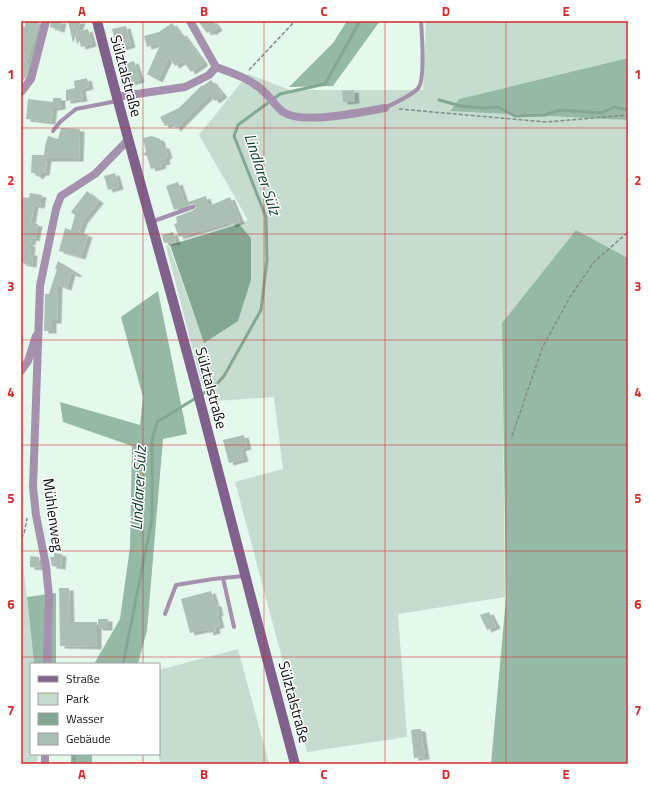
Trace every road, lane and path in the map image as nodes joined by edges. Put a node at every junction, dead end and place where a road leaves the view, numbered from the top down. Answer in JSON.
{"nodes":[{"id":1,"x":46,"y":21,"type":"edge"},
{"id":2,"x":97,"y":21,"type":"edge"},
{"id":3,"x":190,"y":21,"type":"edge"},
{"id":4,"x":294,"y":21,"type":"edge"},
{"id":5,"x":421,"y":21,"type":"edge"},
{"id":6,"x":216,"y":67,"type":"junction"},
{"id":7,"x":242,"y":77,"type":"junction"},
{"id":8,"x":21,"y":92,"type":"edge"},
{"id":9,"x":117,"y":99,"type":"junction"},
{"id":10,"x":385,"y":108,"type":"junction"},
{"id":11,"x":628,"y":115,"type":"edge"},
{"id":12,"x":53,"y":131,"type":"dead end"},
{"id":13,"x":128,"y":140,"type":"junction"},
{"id":14,"x":193,"y":207,"type":"dead end"},
{"id":15,"x":151,"y":222,"type":"junction"},
{"id":16,"x":628,"y":232,"type":"edge"},
{"id":17,"x":39,"y":332,"type":"junction"},
{"id":18,"x":21,"y":371,"type":"edge"},
{"id":19,"x":512,"y":436,"type":"dead end"},
{"id":20,"x":244,"y":576,"type":"junction"},
{"id":21,"x":223,"y":578,"type":"junction"},
{"id":22,"x":165,"y":614,"type":"dead end"},
{"id":23,"x":234,"y":628,"type":"dead end"},
{"id":24,"x":47,"y":663,"type":"edge"},
{"id":25,"x":295,"y":764,"type":"edge"}],
"edges":[{"from":1,"to":8,"type":"street"},
{"from":2,"to":9,"type":"main road","name":"Sülztalstraße"},
{"from":3,"to":6,"type":"street"},
{"from":4,"to":7,"type":"path"},
{"from":5,"to":10,"type":"lane"},
{"from":6,"to":7,"type":"street"},
{"from":6,"to":9,"type":"street"},
{"from":7,"to":10,"type":"street"},
{"from":9,"to":12,"type":"lane"},
{"from":9,"to":13,"type":"main road","name":"Sülztalstraße"},
{"from":10,"to":11,"type":"path"},
{"from":13,"to":15,"type":"main road","name":"Sülztalstraße"},
{"from":13,"to":17,"type":"street","name":"Mühlenweg"},
{"from":14,"to":15,"type":"lane"},
{"from":15,"to":20,"type":"main road","name":"Sülztalstraße"},
{"from":16,"to":19,"type":"path"},
{"from":17,"to":18,"type":"street"},
{"from":17,"to":24,"type":"street","name":"Mühlenweg"},
{"from":20,"to":21,"type":"lane"},
{"from":20,"to":25,"type":"main road","name":"Sülztalstraße"},
{"from":21,"to":22,"type":"lane"},
{"from":21,"to":23,"type":"lane"}]}
